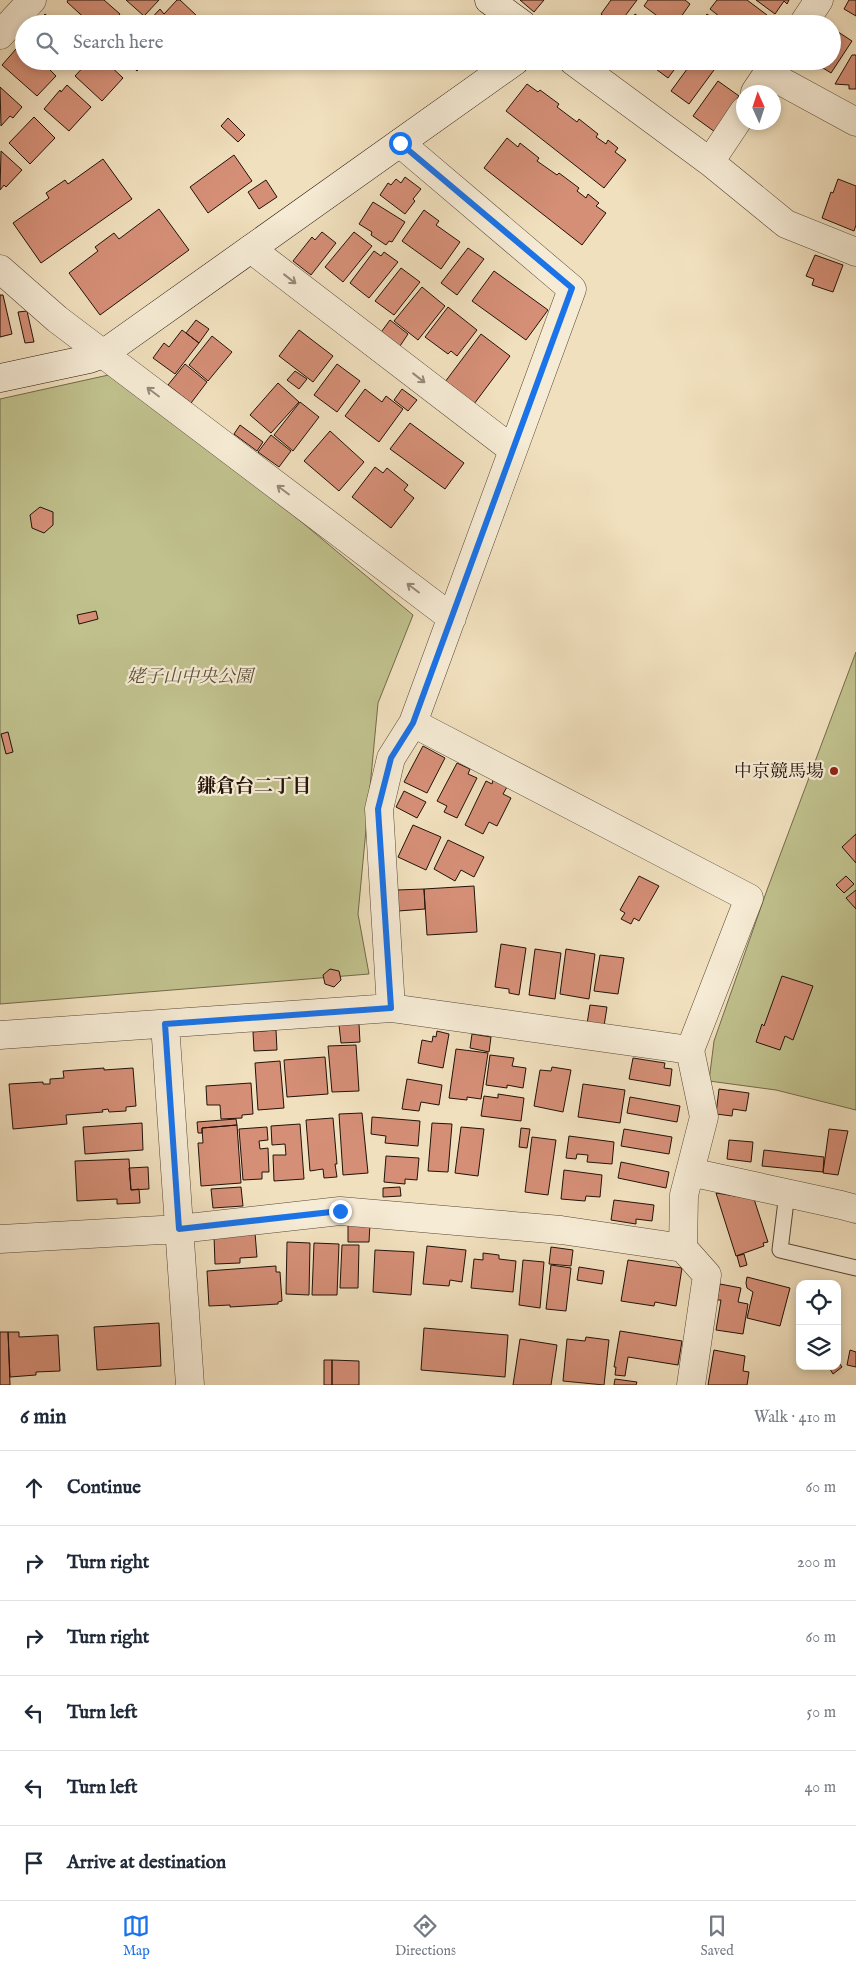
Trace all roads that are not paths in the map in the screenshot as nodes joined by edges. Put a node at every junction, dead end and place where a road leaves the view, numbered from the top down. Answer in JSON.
{"nodes":[{"id":1,"x":32,"y":0,"type":"edge"},
{"id":2,"x":489,"y":0,"type":"edge"},
{"id":3,"x":819,"y":0,"type":"edge"},
{"id":4,"x":18,"y":15,"type":"edge"},
{"id":5,"x":510,"y":15,"type":"edge"},
{"id":6,"x":808,"y":15,"type":"edge"},
{"id":7,"x":15,"y":19,"type":"edge"},
{"id":8,"x":0,"y":35,"type":"edge"},
{"id":9,"x":502,"y":70,"type":"edge"},
{"id":10,"x":585,"y":70,"type":"edge"},
{"id":11,"x":766,"y":76,"type":"edge"},
{"id":12,"x":856,"y":122,"type":"edge"},
{"id":13,"x":736,"y":123,"type":"edge"},
{"id":14,"x":400,"y":143,"type":"junction"},
{"id":15,"x":710,"y":162,"type":"junction"},
{"id":16,"x":251,"y":249,"type":"junction"},
{"id":17,"x":856,"y":252,"type":"edge"},
{"id":18,"x":0,"y":269,"type":"edge"},
{"id":19,"x":103,"y":354,"type":"junction"},
{"id":20,"x":0,"y":378,"type":"edge"},
{"id":21,"x":513,"y":450,"type":"junction"},
{"id":22,"x":452,"y":618,"type":"junction"},
{"id":23,"x":413,"y":723,"type":"junction"},
{"id":24,"x":391,"y":1008,"type":"junction"},
{"id":25,"x":165,"y":1024,"type":"junction"},
{"id":26,"x":0,"y":1035,"type":"edge"},
{"id":27,"x":690,"y":1050,"type":"junction"},
{"id":28,"x":690,"y":1172,"type":"junction"},
{"id":29,"x":787,"y":1193,"type":"junction"},
{"id":30,"x":856,"y":1210,"type":"edge"},
{"id":31,"x":179,"y":1229,"type":"junction"},
{"id":32,"x":0,"y":1240,"type":"edge"},
{"id":33,"x":683,"y":1248,"type":"junction"},
{"id":34,"x":856,"y":1268,"type":"edge"},
{"id":35,"x":190,"y":1385,"type":"edge"},
{"id":36,"x":691,"y":1385,"type":"edge"}],
"edges":[{"from":1,"to":4,"type":"street"},
{"from":2,"to":5,"type":"street"},
{"from":3,"to":6,"type":"street"},
{"from":7,"to":8,"type":"street"},
{"from":9,"to":14,"type":"street"},
{"from":10,"to":15,"type":"street"},
{"from":11,"to":12,"type":"street"},
{"from":13,"to":15,"type":"street"},
{"from":14,"to":16,"type":"street"},
{"from":14,"to":21,"type":"street"},
{"from":15,"to":17,"type":"street"},
{"from":16,"to":19,"type":"street"},
{"from":16,"to":21,"type":"street","one_way":true},
{"from":18,"to":19,"type":"street"},
{"from":19,"to":20,"type":"street"},
{"from":22,"to":19,"type":"street","one_way":true},
{"from":21,"to":22,"type":"street"},
{"from":22,"to":23,"type":"street"},
{"from":23,"to":24,"type":"street"},
{"from":23,"to":27,"type":"street"},
{"from":24,"to":25,"type":"street"},
{"from":24,"to":27,"type":"street"},
{"from":25,"to":26,"type":"street"},
{"from":25,"to":31,"type":"street"},
{"from":27,"to":28,"type":"street"},
{"from":28,"to":29,"type":"street"},
{"from":28,"to":33,"type":"street"},
{"from":29,"to":30,"type":"street"},
{"from":29,"to":34,"type":"lane"},
{"from":31,"to":32,"type":"street"},
{"from":31,"to":33,"type":"street"},
{"from":31,"to":35,"type":"street"},
{"from":33,"to":36,"type":"street"}]}
